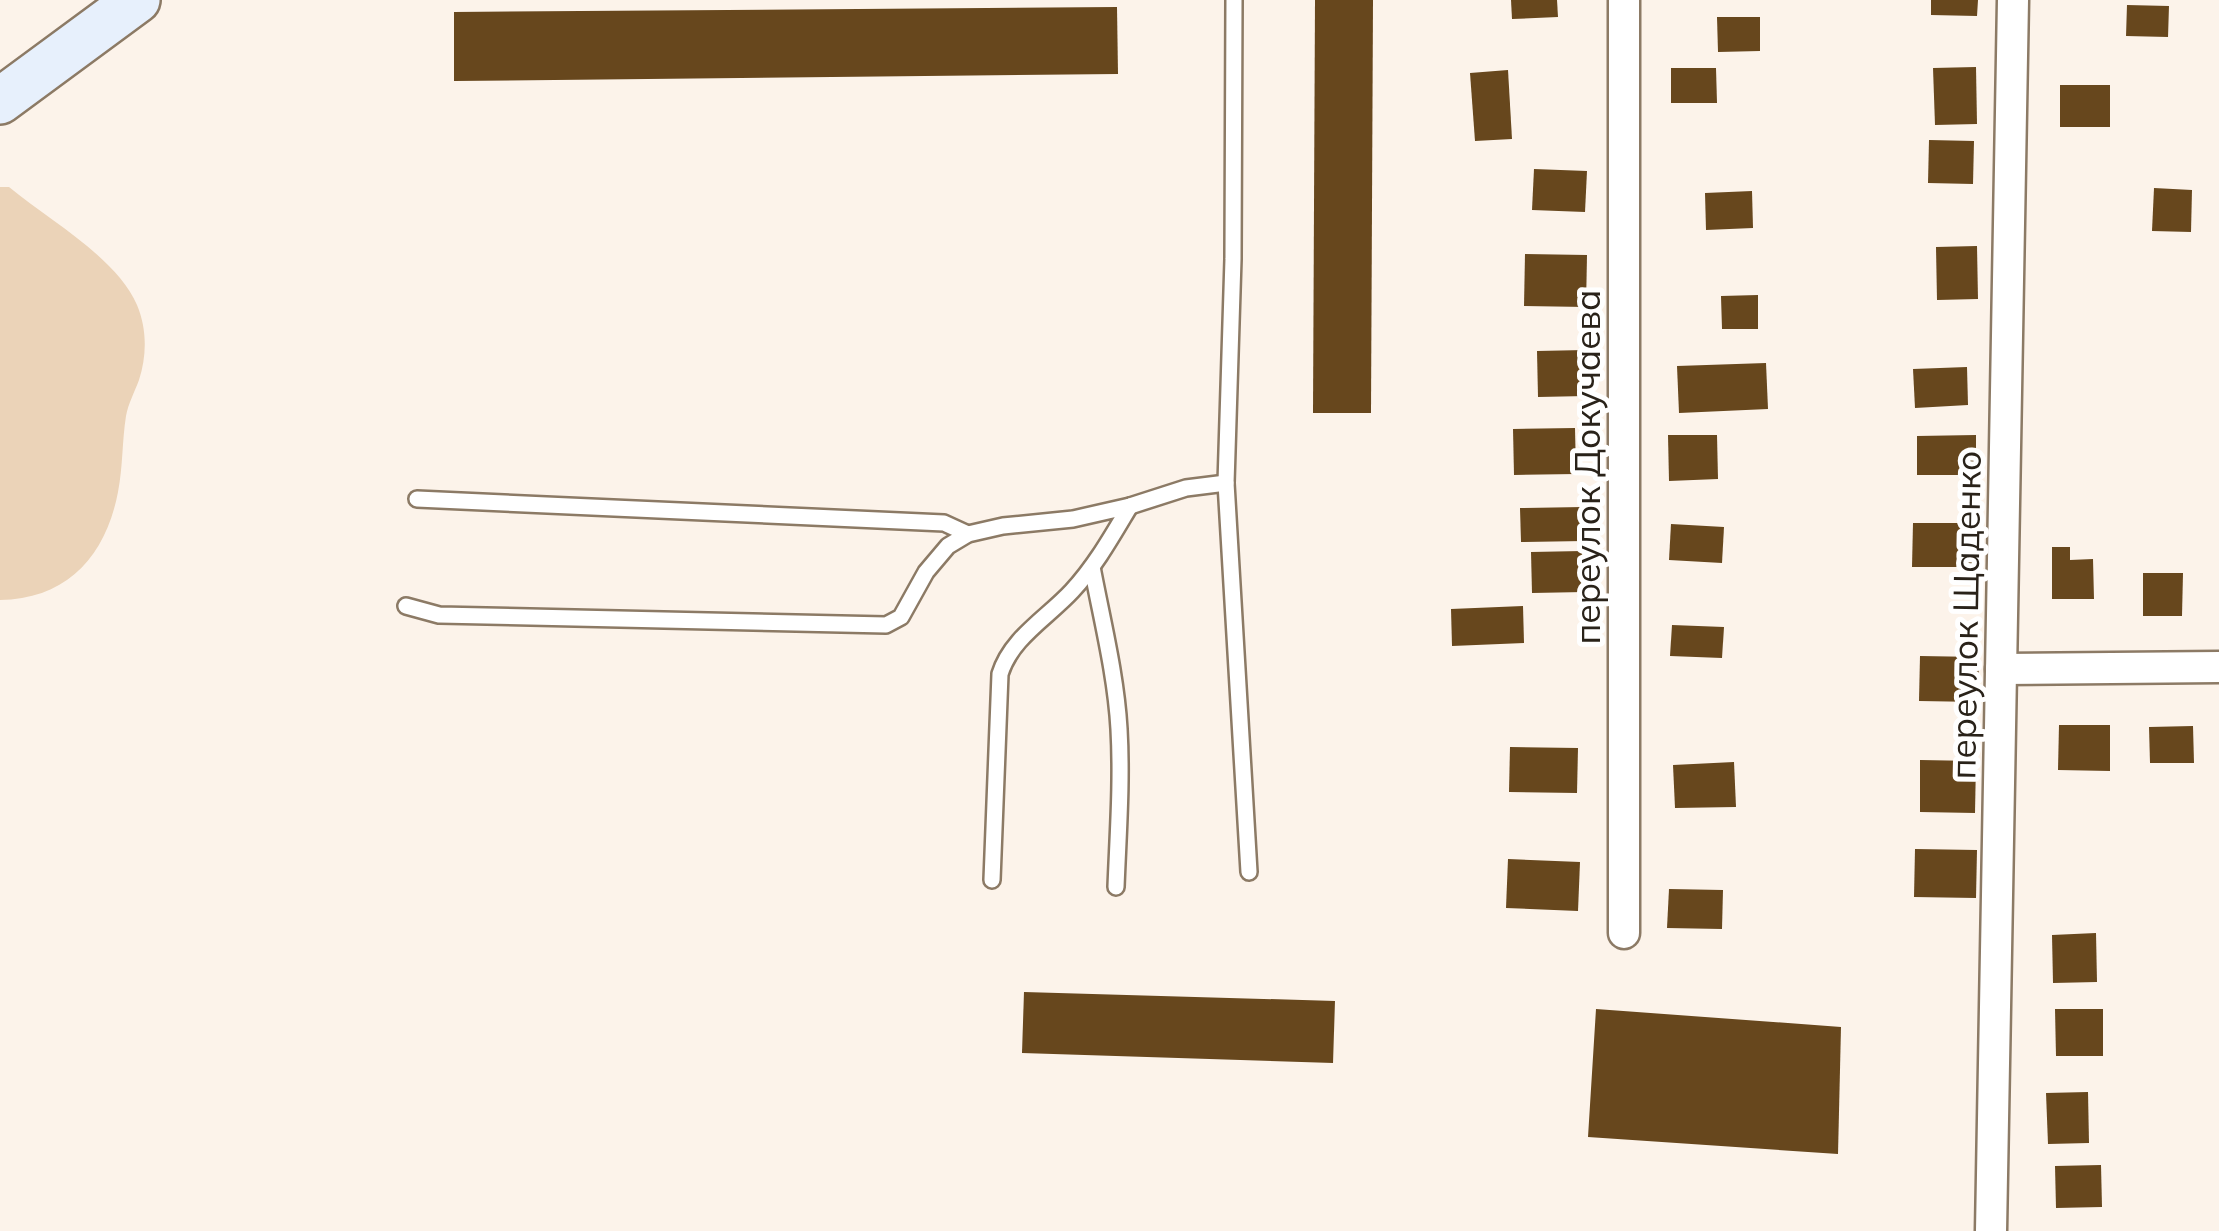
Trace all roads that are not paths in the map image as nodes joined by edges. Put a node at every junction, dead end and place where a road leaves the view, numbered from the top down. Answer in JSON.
{"nodes":[{"id":1,"x":137,"y":0,"type":"edge"},
{"id":2,"x":1234,"y":0,"type":"edge"},
{"id":3,"x":1624,"y":0,"type":"edge"},
{"id":4,"x":2013,"y":0,"type":"edge"},
{"id":5,"x":0,"y":102,"type":"edge"},
{"id":6,"x":1226,"y":484,"type":"junction"},
{"id":7,"x":417,"y":499,"type":"dead end"},
{"id":8,"x":1130,"y":506,"type":"junction"},
{"id":9,"x":968,"y":534,"type":"junction"},
{"id":10,"x":1092,"y":566,"type":"junction"},
{"id":11,"x":406,"y":606,"type":"dead end"},
{"id":12,"x":2219,"y":668,"type":"edge"},
{"id":13,"x":2001,"y":669,"type":"junction"},
{"id":14,"x":1249,"y":872,"type":"dead end"},
{"id":15,"x":992,"y":880,"type":"dead end"},
{"id":16,"x":1116,"y":886,"type":"dead end"},
{"id":17,"x":1624,"y":933,"type":"dead end"},
{"id":18,"x":1991,"y":1231,"type":"edge"}],
"edges":[{"from":1,"to":5,"type":"main road"},
{"from":2,"to":6,"type":"lane"},
{"from":3,"to":17,"type":"street","name":"переулок Докучаева"},
{"from":4,"to":13,"type":"street","name":"переулок Щаденко"},
{"from":6,"to":8,"type":"lane"},
{"from":6,"to":14,"type":"lane"},
{"from":7,"to":9,"type":"lane"},
{"from":8,"to":9,"type":"lane"},
{"from":8,"to":10,"type":"lane"},
{"from":9,"to":11,"type":"lane"},
{"from":10,"to":15,"type":"lane"},
{"from":10,"to":16,"type":"lane"},
{"from":12,"to":13,"type":"street"},
{"from":13,"to":18,"type":"street","name":"переулок Щаденко"}]}
